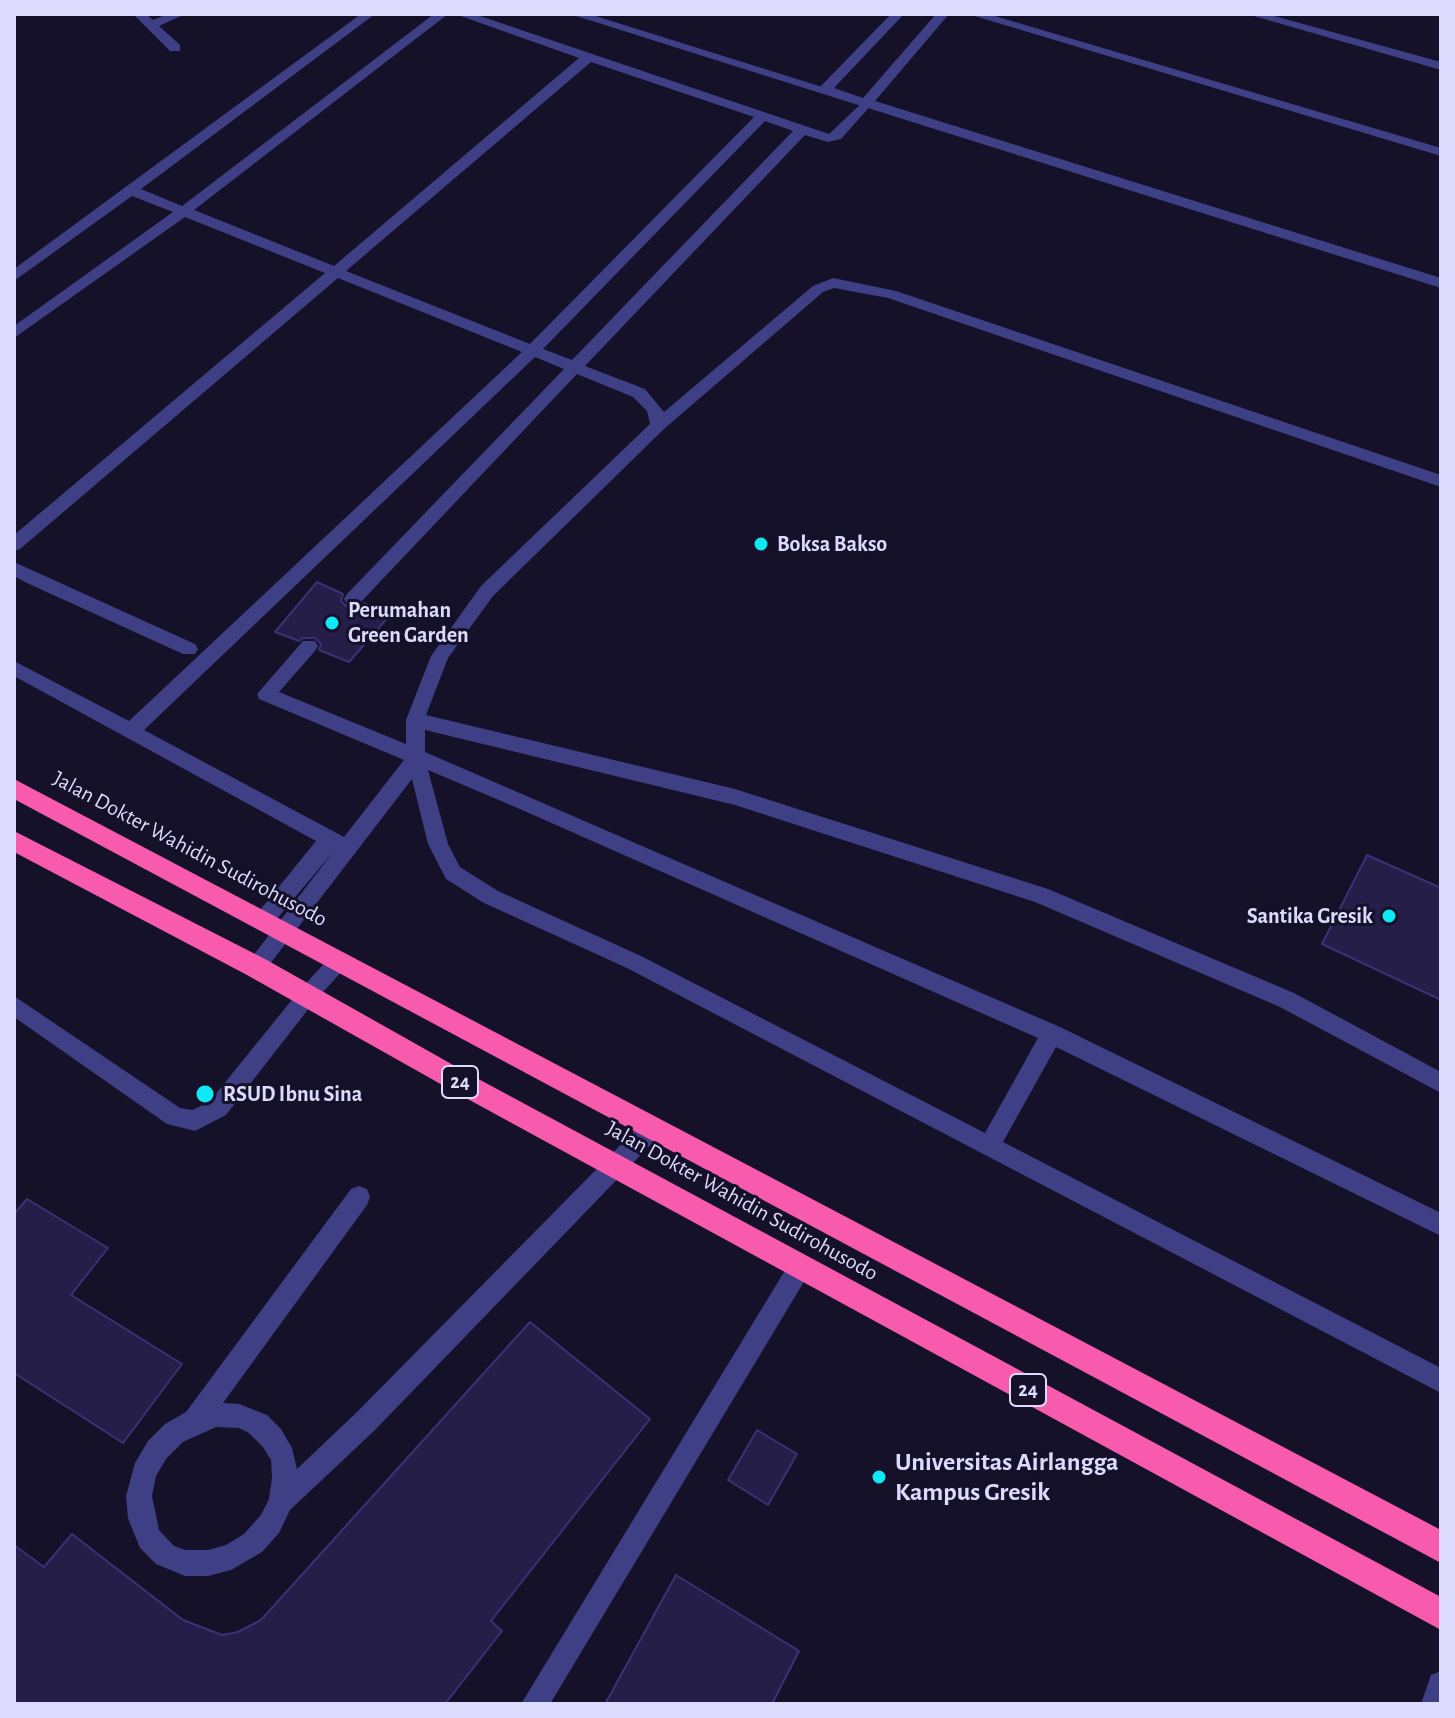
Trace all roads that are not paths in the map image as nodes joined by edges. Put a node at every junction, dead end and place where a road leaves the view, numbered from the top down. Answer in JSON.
{"nodes":[{"id":1,"x":139,"y":14,"type":"edge"},
{"id":2,"x":179,"y":14,"type":"edge"},
{"id":3,"x":369,"y":14,"type":"edge"},
{"id":4,"x":442,"y":14,"type":"edge"},
{"id":5,"x":461,"y":14,"type":"edge"},
{"id":6,"x":576,"y":14,"type":"edge"},
{"id":7,"x":898,"y":14,"type":"edge"},
{"id":8,"x":943,"y":14,"type":"edge"},
{"id":9,"x":974,"y":14,"type":"edge"},
{"id":10,"x":1253,"y":14,"type":"edge"},
{"id":11,"x":151,"y":25,"type":"junction"},
{"id":12,"x":175,"y":48,"type":"dead end"},
{"id":13,"x":589,"y":57,"type":"junction"},
{"id":14,"x":1441,"y":66,"type":"edge"},
{"id":15,"x":825,"y":90,"type":"junction"},
{"id":16,"x":866,"y":103,"type":"junction"},
{"id":17,"x":763,"y":116,"type":"junction"},
{"id":18,"x":802,"y":130,"type":"junction"},
{"id":19,"x":1441,"y":152,"type":"edge"},
{"id":20,"x":130,"y":190,"type":"junction"},
{"id":21,"x":184,"y":211,"type":"junction"},
{"id":22,"x":337,"y":273,"type":"junction"},
{"id":23,"x":14,"y":276,"type":"edge"},
{"id":24,"x":1441,"y":283,"type":"edge"},
{"id":25,"x":14,"y":333,"type":"edge"},
{"id":26,"x":532,"y":351,"type":"junction"},
{"id":27,"x":575,"y":366,"type":"junction"},
{"id":28,"x":658,"y":425,"type":"junction"},
{"id":29,"x":1441,"y":481,"type":"edge"},
{"id":30,"x":14,"y":545,"type":"edge"},
{"id":31,"x":14,"y":568,"type":"edge"},
{"id":32,"x":353,"y":599,"type":"dead end"},
{"id":33,"x":309,"y":646,"type":"dead end"},
{"id":34,"x":189,"y":649,"type":"dead end"},
{"id":35,"x":14,"y":668,"type":"edge"},
{"id":36,"x":415,"y":720,"type":"junction"},
{"id":37,"x":131,"y":731,"type":"junction"},
{"id":38,"x":416,"y":759,"type":"junction"},
{"id":39,"x":14,"y":788,"type":"edge"},
{"id":40,"x":14,"y":841,"type":"edge"},
{"id":41,"x":337,"y":843,"type":"junction"},
{"id":42,"x":274,"y":926,"type":"junction"},
{"id":43,"x":338,"y":962,"type":"junction"},
{"id":44,"x":256,"y":967,"type":"junction"},
{"id":45,"x":306,"y":997,"type":"junction"},
{"id":46,"x":14,"y":1005,"type":"edge"},
{"id":47,"x":1052,"y":1034,"type":"junction"},
{"id":48,"x":1441,"y":1083,"type":"edge"},
{"id":49,"x":652,"y":1128,"type":"junction"},
{"id":50,"x":988,"y":1148,"type":"junction"},
{"id":51,"x":615,"y":1165,"type":"junction"},
{"id":52,"x":359,"y":1197,"type":"dead end"},
{"id":53,"x":1441,"y":1225,"type":"edge"},
{"id":54,"x":800,"y":1267,"type":"junction"},
{"id":55,"x":1441,"y":1381,"type":"edge"},
{"id":56,"x":195,"y":1421,"type":"junction"},
{"id":57,"x":281,"y":1501,"type":"junction"},
{"id":58,"x":1441,"y":1547,"type":"edge"},
{"id":59,"x":1441,"y":1614,"type":"edge"},
{"id":60,"x":1441,"y":1685,"type":"edge"},
{"id":61,"x":535,"y":1704,"type":"edge"},
{"id":62,"x":1435,"y":1704,"type":"edge"}],
"edges":[{"from":1,"to":11,"type":"street"},
{"from":2,"to":11,"type":"street"},
{"from":3,"to":20,"type":"street"},
{"from":4,"to":21,"type":"street"},
{"from":5,"to":13,"type":"street"},
{"from":6,"to":15,"type":"street"},
{"from":7,"to":15,"type":"street"},
{"from":8,"to":16,"type":"street"},
{"from":9,"to":19,"type":"street"},
{"from":10,"to":14,"type":"street"},
{"from":11,"to":12,"type":"street"},
{"from":13,"to":17,"type":"street"},
{"from":13,"to":22,"type":"street"},
{"from":15,"to":16,"type":"street"},
{"from":16,"to":18,"type":"street"},
{"from":16,"to":24,"type":"street"},
{"from":17,"to":18,"type":"street"},
{"from":17,"to":26,"type":"street"},
{"from":18,"to":27,"type":"street"},
{"from":20,"to":21,"type":"street"},
{"from":20,"to":23,"type":"street"},
{"from":21,"to":22,"type":"street"},
{"from":21,"to":25,"type":"street"},
{"from":22,"to":26,"type":"street"},
{"from":22,"to":30,"type":"street"},
{"from":26,"to":27,"type":"street"},
{"from":26,"to":37,"type":"street"},
{"from":27,"to":28,"type":"street"},
{"from":27,"to":32,"type":"street"},
{"from":28,"to":29,"type":"street"},
{"from":28,"to":36,"type":"street"},
{"from":31,"to":34,"type":"street"},
{"from":33,"to":38,"type":"street"},
{"from":35,"to":37,"type":"street"},
{"from":36,"to":38,"type":"street"},
{"from":36,"to":48,"type":"street"},
{"from":37,"to":41,"type":"street"},
{"from":38,"to":41,"type":"street"},
{"from":38,"to":47,"type":"street"},
{"from":38,"to":50,"type":"street"},
{"from":39,"to":42,"type":"highway","name":"Jalan Dokter Wahidin Sudirohusodo","number":"24"},
{"from":40,"to":44,"type":"highway","name":"Jalan Dokter Wahidin Sudirohusodo","number":"24"},
{"from":41,"to":42,"type":"street"},
{"from":42,"to":43,"type":"highway","name":"Jalan Dokter Wahidin Sudirohusodo","number":"24"},
{"from":42,"to":44,"type":"street"},
{"from":43,"to":45,"type":"street"},
{"from":43,"to":49,"type":"highway","name":"Jalan Dokter Wahidin Sudirohusodo","number":"24"},
{"from":44,"to":45,"type":"highway","name":"Jalan Dokter Wahidin Sudirohusodo","number":"24"},
{"from":45,"to":46,"type":"street"},
{"from":45,"to":51,"type":"highway","name":"Jalan Dokter Wahidin Sudirohusodo","number":"24"},
{"from":47,"to":50,"type":"street"},
{"from":47,"to":53,"type":"street"},
{"from":49,"to":51,"type":"street"},
{"from":49,"to":58,"type":"highway","name":"Jalan Dokter Wahidin Sudirohusodo","number":"24"},
{"from":50,"to":55,"type":"street"},
{"from":51,"to":54,"type":"highway","name":"Jalan Dokter Wahidin Sudirohusodo","number":"24"},
{"from":51,"to":57,"type":"street"},
{"from":52,"to":56,"type":"street"},
{"from":54,"to":59,"type":"highway","name":"Jalan Dokter Wahidin Sudirohusodo","number":"24"},
{"from":54,"to":61,"type":"street"},
{"from":56,"to":57,"type":"street"},
{"from":56,"to":57,"type":"street"},
{"from":60,"to":62,"type":"street"}]}
